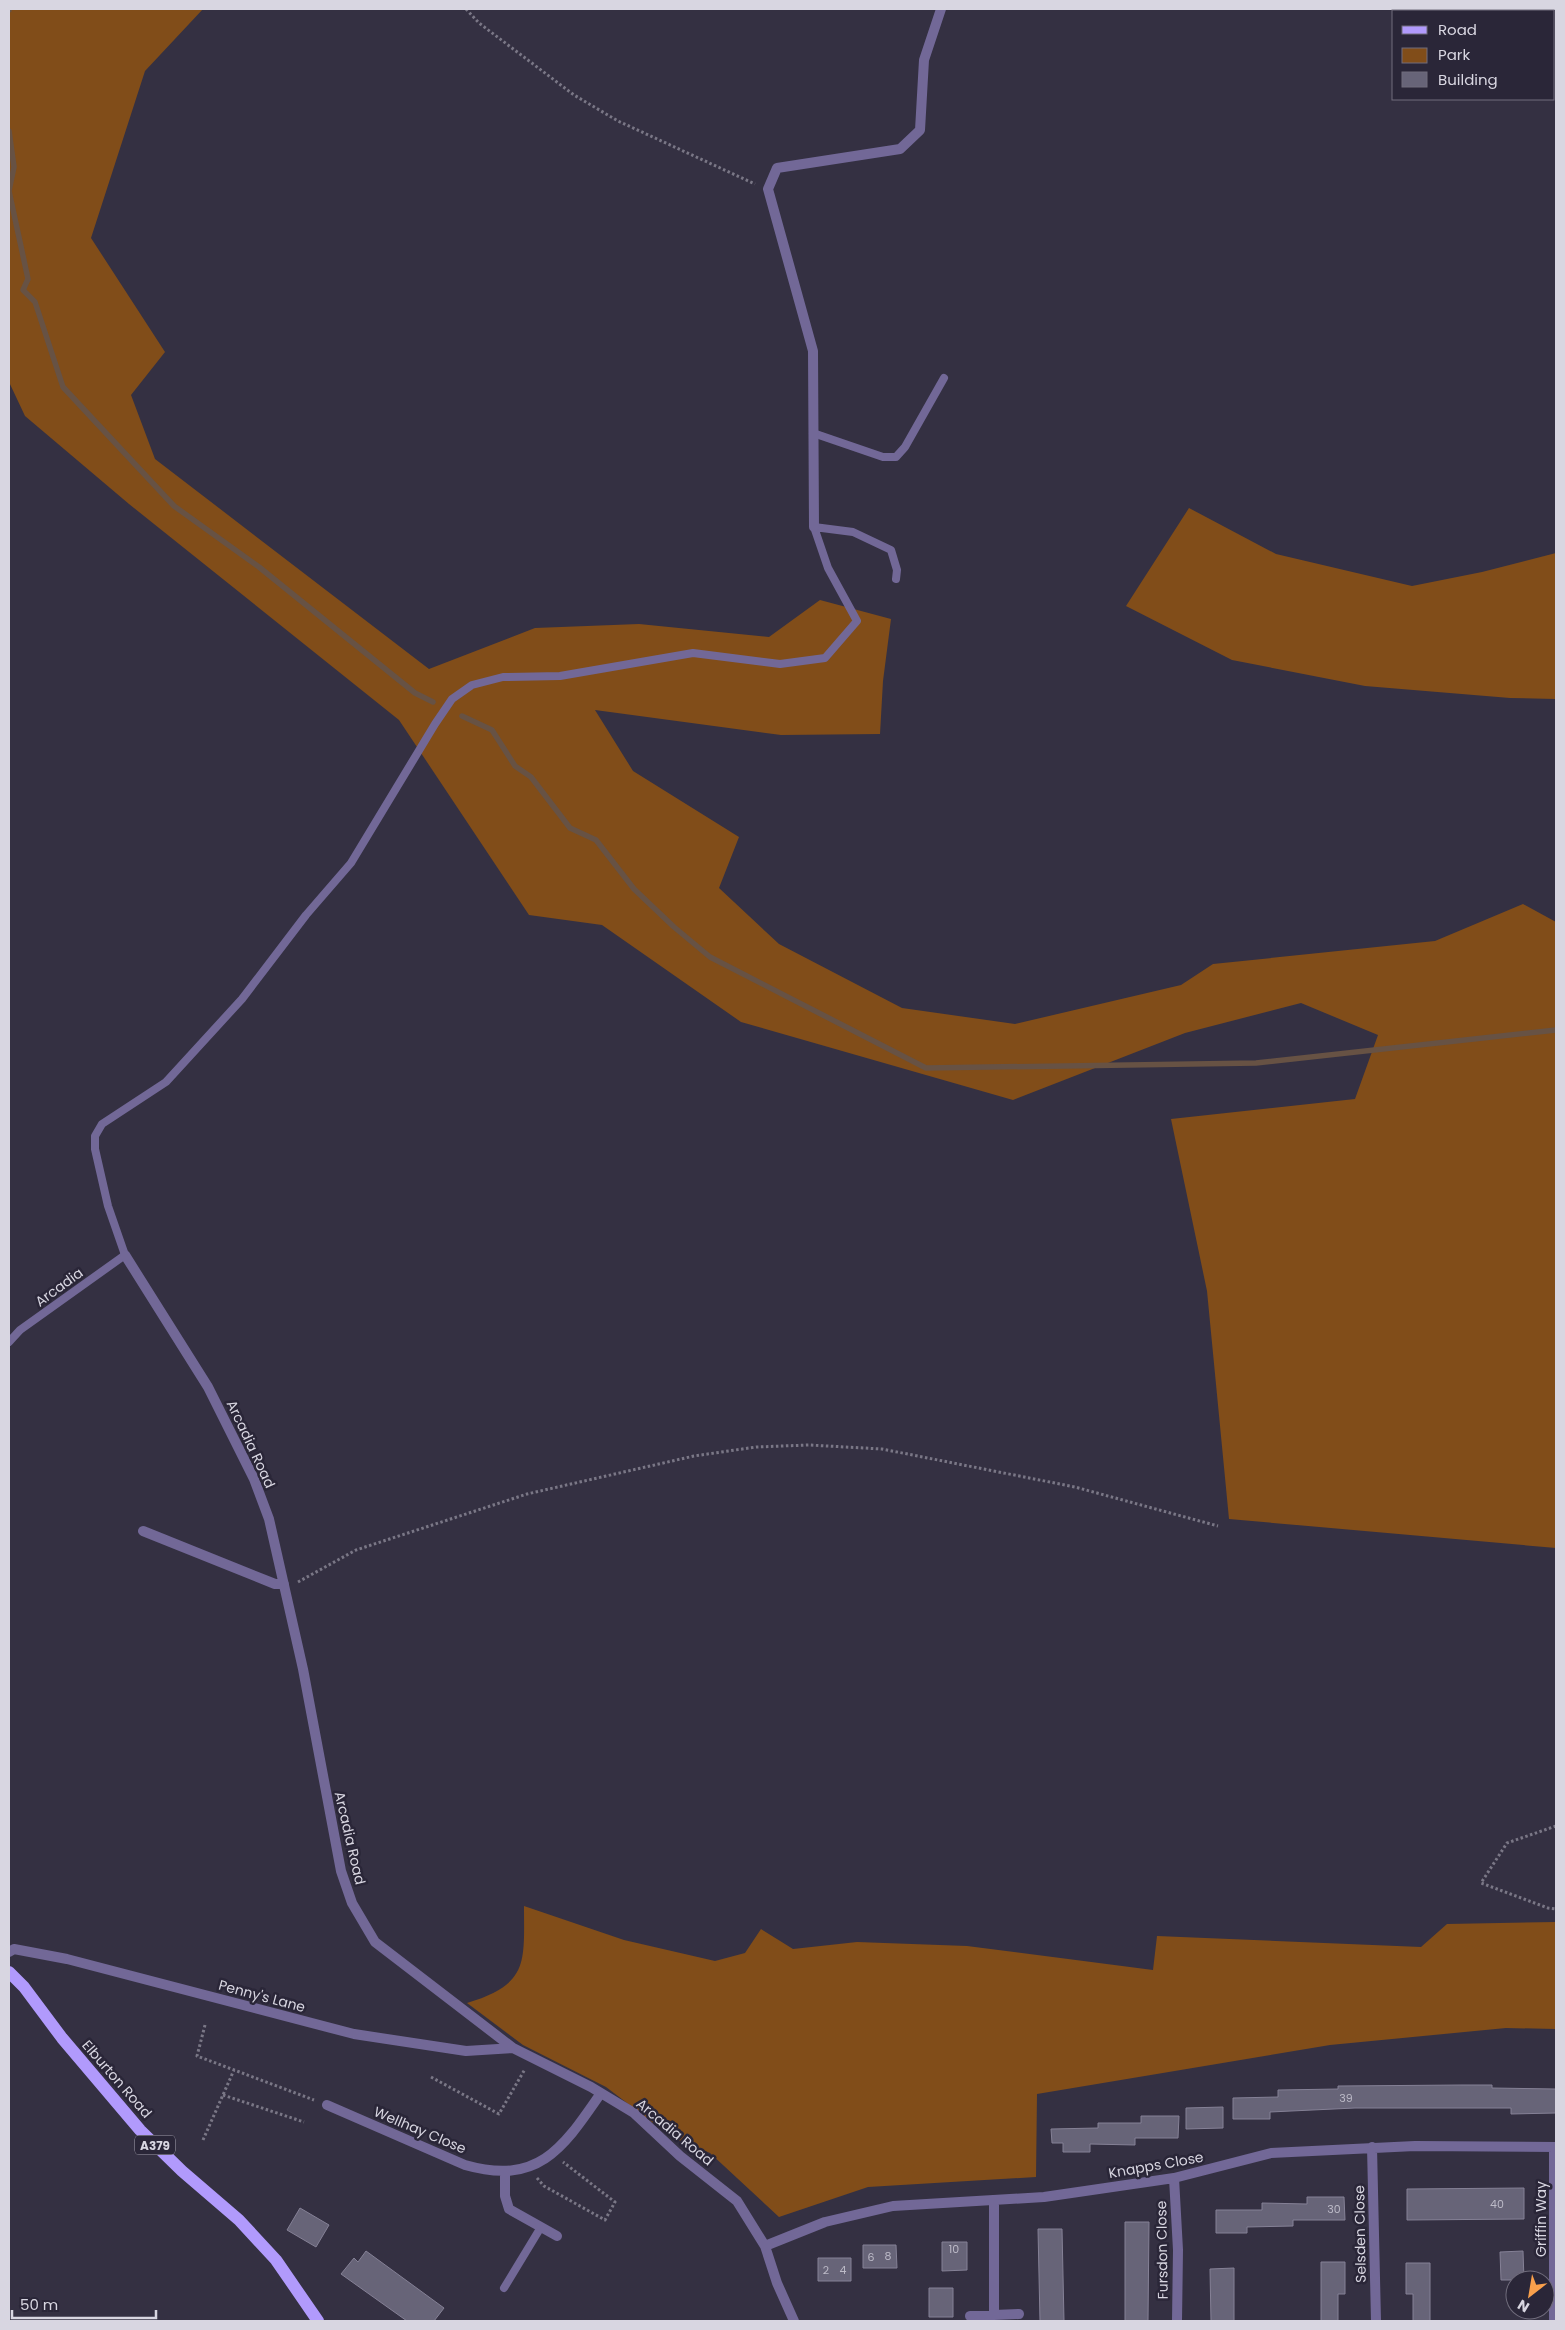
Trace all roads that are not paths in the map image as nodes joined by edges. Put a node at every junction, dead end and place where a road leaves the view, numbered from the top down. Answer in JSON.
{"nodes":[{"id":1,"x":941,"y":9,"type":"edge"},
{"id":2,"x":944,"y":378,"type":"dead end"},
{"id":3,"x":813,"y":433,"type":"junction"},
{"id":4,"x":814,"y":527,"type":"junction"},
{"id":5,"x":896,"y":579,"type":"dead end"},
{"id":6,"x":125,"y":1255,"type":"junction"},
{"id":7,"x":9,"y":1342,"type":"edge"},
{"id":8,"x":143,"y":1531,"type":"dead end"},
{"id":9,"x":284,"y":1587,"type":"junction"},
{"id":10,"x":9,"y":1952,"type":"edge"},
{"id":11,"x":9,"y":1972,"type":"edge"},
{"id":12,"x":513,"y":2048,"type":"junction"},
{"id":13,"x":601,"y":2093,"type":"junction"},
{"id":14,"x":327,"y":2105,"type":"road end"},
{"id":15,"x":1372,"y":2147,"type":"junction"},
{"id":16,"x":1555,"y":2147,"type":"edge"},
{"id":17,"x":505,"y":2171,"type":"junction"},
{"id":18,"x":1174,"y":2178,"type":"junction"},
{"id":19,"x":994,"y":2200,"type":"junction"},
{"id":20,"x":540,"y":2227,"type":"junction"},
{"id":21,"x":557,"y":2236,"type":"dead end"},
{"id":22,"x":765,"y":2246,"type":"junction"},
{"id":23,"x":504,"y":2288,"type":"dead end"},
{"id":24,"x":1019,"y":2314,"type":"dead end"},
{"id":25,"x":994,"y":2315,"type":"junction"},
{"id":26,"x":970,"y":2316,"type":"dead end"},
{"id":27,"x":315,"y":2317,"type":"edge"},
{"id":28,"x":794,"y":2321,"type":"edge"},
{"id":29,"x":1178,"y":2321,"type":"edge"},
{"id":30,"x":1376,"y":2321,"type":"edge"},
{"id":31,"x":1554,"y":2321,"type":"edge"}],
"edges":[{"from":1,"to":3,"type":"street"},
{"from":2,"to":3,"type":"lane"},
{"from":3,"to":4,"type":"street"},
{"from":4,"to":5,"type":"lane"},
{"from":4,"to":6,"type":"lane"},
{"from":6,"to":7,"type":"lane","name":"Arcadia"},
{"from":6,"to":9,"type":"street","name":"Arcadia Road"},
{"from":8,"to":9,"type":"street"},
{"from":9,"to":12,"type":"street","name":"Arcadia Road"},
{"from":10,"to":12,"type":"street","name":"Penny's Lane"},
{"from":11,"to":27,"type":"main road","name":"Elburton Road","number":"A379"},
{"from":12,"to":13,"type":"street","name":"Arcadia Road"},
{"from":13,"to":17,"type":"street","name":"Wellhay Close"},
{"from":13,"to":22,"type":"street","name":"Arcadia Road"},
{"from":14,"to":17,"type":"street","name":"Wellhay Close"},
{"from":15,"to":16,"type":"street","name":"Knapps Close"},
{"from":15,"to":18,"type":"street","name":"Knapps Close"},
{"from":15,"to":30,"type":"street","name":"Selsden Close"},
{"from":16,"to":31,"type":"street","name":"Griffin Way"},
{"from":17,"to":20,"type":"street"},
{"from":18,"to":19,"type":"street","name":"Knapps Close"},
{"from":18,"to":29,"type":"street","name":"Fursdon Close"},
{"from":19,"to":22,"type":"street","name":"Knapps Close"},
{"from":19,"to":25,"type":"street"},
{"from":20,"to":21,"type":"street"},
{"from":20,"to":23,"type":"lane"},
{"from":22,"to":28,"type":"street","name":"Arcadia Road"},
{"from":24,"to":25,"type":"street"},
{"from":25,"to":26,"type":"street"}]}
